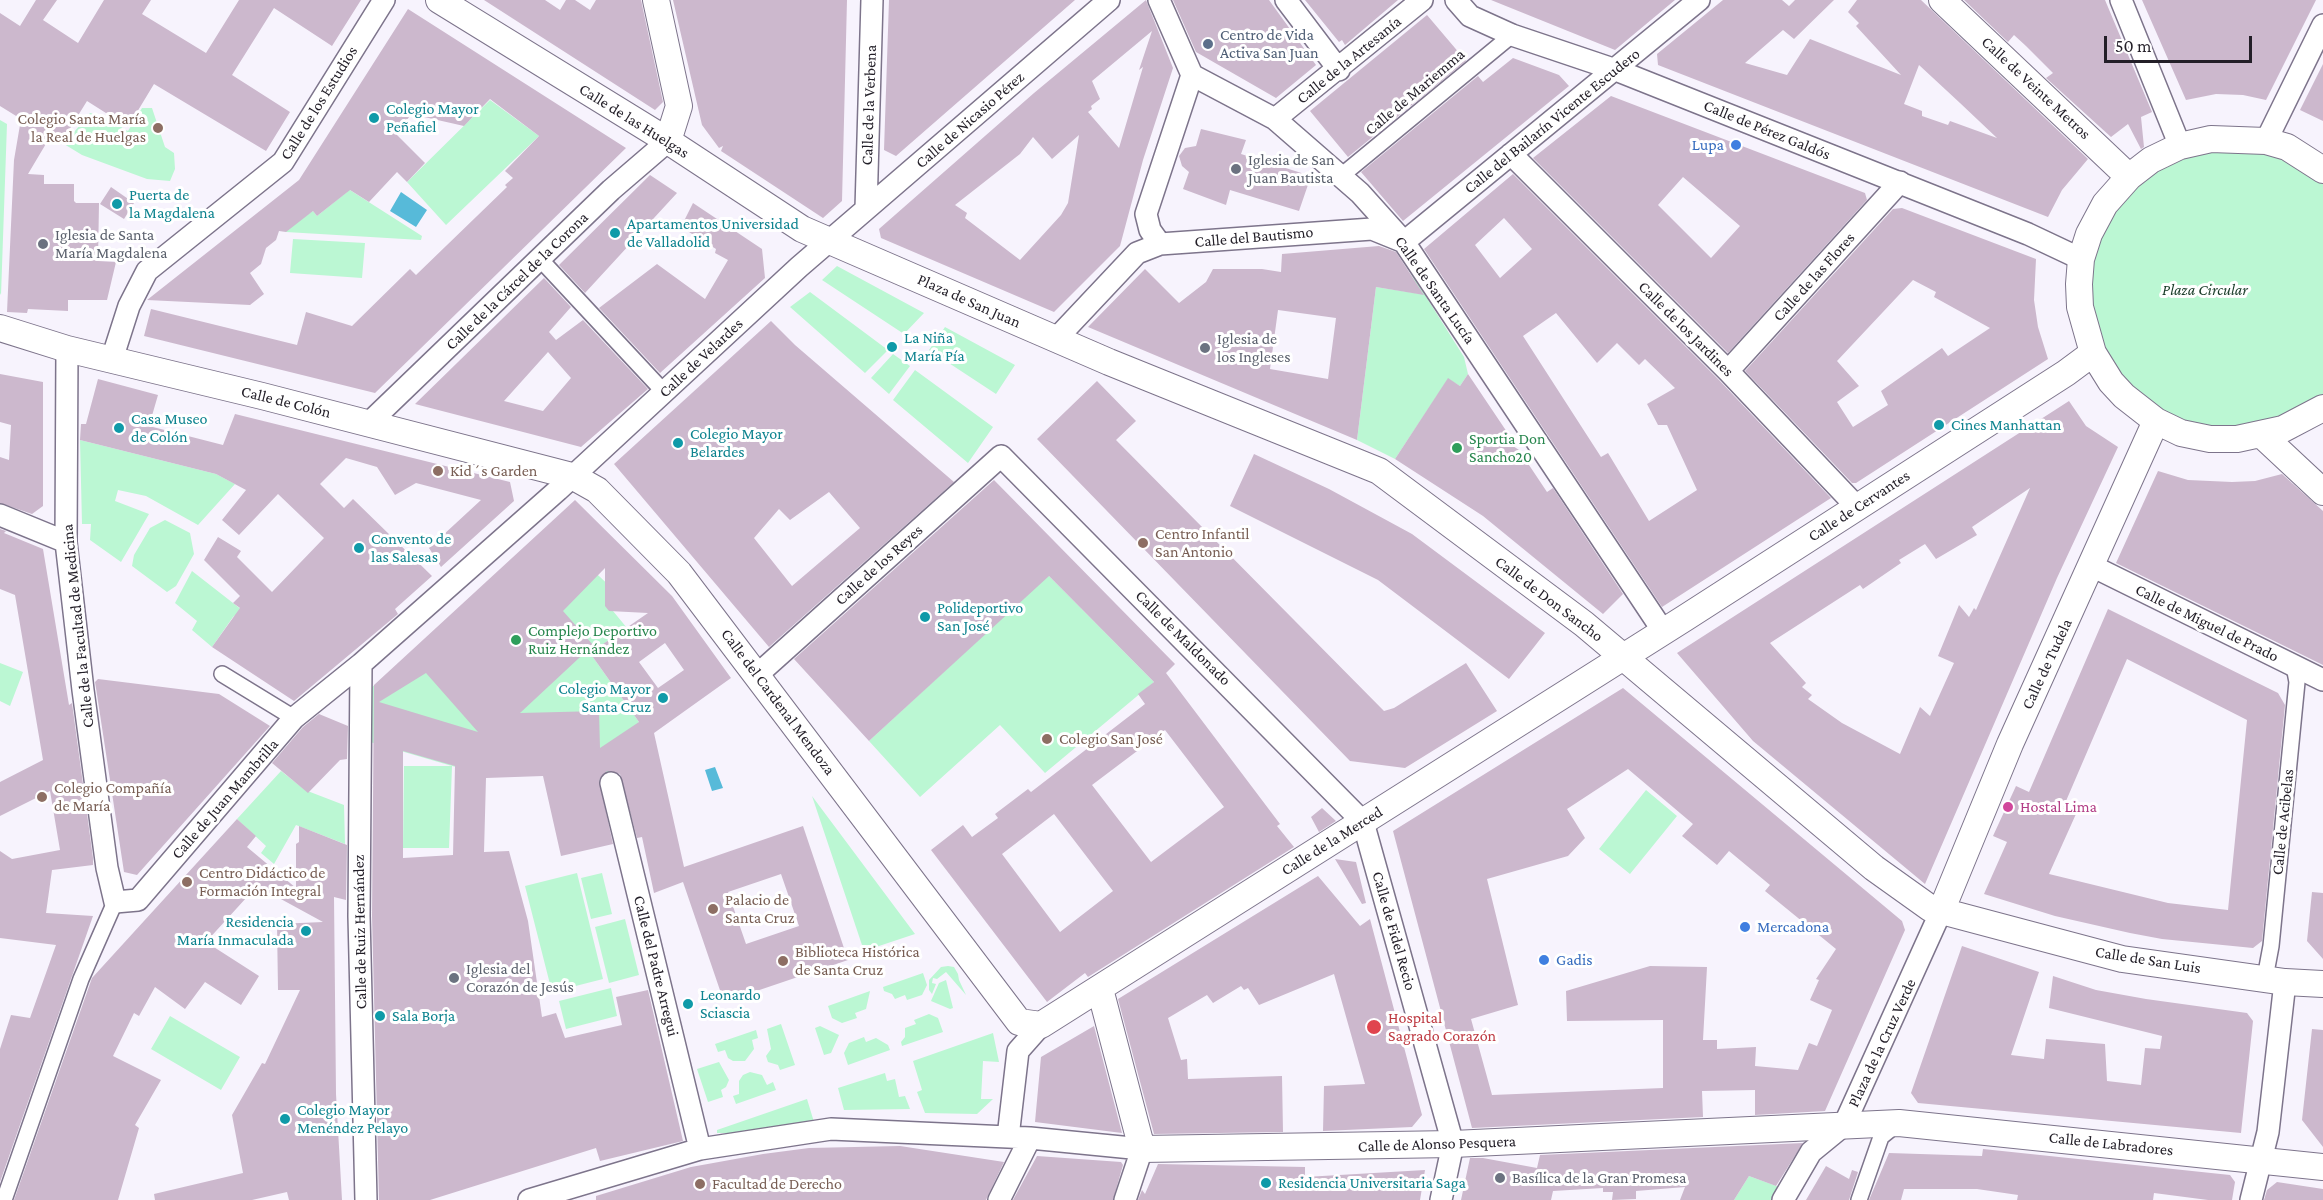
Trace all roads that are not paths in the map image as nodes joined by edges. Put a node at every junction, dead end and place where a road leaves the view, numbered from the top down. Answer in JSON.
{"nodes":[{"id":1,"x":384,"y":0,"type":"edge"},
{"id":2,"x":439,"y":0,"type":"edge"},
{"id":3,"x":656,"y":0,"type":"edge"},
{"id":4,"x":872,"y":0,"type":"edge"},
{"id":5,"x":1109,"y":0,"type":"edge"},
{"id":6,"x":1159,"y":0,"type":"edge"},
{"id":7,"x":1286,"y":0,"type":"edge"},
{"id":8,"x":1422,"y":0,"type":"edge"},
{"id":9,"x":1456,"y":0,"type":"edge"},
{"id":10,"x":1699,"y":0,"type":"edge"},
{"id":11,"x":1942,"y":0,"type":"edge"},
{"id":12,"x":2121,"y":0,"type":"edge"},
{"id":13,"x":2323,"y":25,"type":"edge"},
{"id":14,"x":1512,"y":35,"type":"junction"},
{"id":15,"x":1339,"y":70,"type":"junction"},
{"id":16,"x":1616,"y":70,"type":"junction"},
{"id":17,"x":1192,"y":75,"type":"junction"},
{"id":18,"x":1275,"y":119,"type":"junction"},
{"id":19,"x":668,"y":141,"type":"junction"},
{"id":20,"x":2266,"y":141,"type":"junction"},
{"id":21,"x":2181,"y":146,"type":"junction"},
{"id":22,"x":1511,"y":154,"type":"junction"},
{"id":23,"x":2323,"y":170,"type":"edge"},
{"id":24,"x":1341,"y":176,"type":"junction"},
{"id":25,"x":2129,"y":177,"type":"junction"},
{"id":26,"x":1900,"y":183,"type":"junction"},
{"id":27,"x":1360,"y":193,"type":"junction"},
{"id":28,"x":866,"y":209,"type":"junction"},
{"id":29,"x":1349,"y":229,"type":"junction"},
{"id":30,"x":830,"y":240,"type":"junction"},
{"id":31,"x":1404,"y":242,"type":"junction"},
{"id":32,"x":1160,"y":244,"type":"junction"},
{"id":33,"x":540,"y":259,"type":"junction"},
{"id":34,"x":2081,"y":259,"type":"junction"},
{"id":35,"x":0,"y":328,"type":"edge"},
{"id":36,"x":1056,"y":339,"type":"junction"},
{"id":37,"x":67,"y":349,"type":"junction"},
{"id":38,"x":2093,"y":353,"type":"junction"},
{"id":39,"x":112,"y":359,"type":"junction"},
{"id":40,"x":1109,"y":362,"type":"joint"},
{"id":41,"x":1728,"y":371,"type":"junction"},
{"id":42,"x":664,"y":392,"type":"junction"},
{"id":43,"x":2323,"y":408,"type":"edge"},
{"id":44,"x":2156,"y":421,"type":"junction"},
{"id":45,"x":369,"y":423,"type":"junction"},
{"id":46,"x":2263,"y":436,"type":"junction"},
{"id":47,"x":1000,"y":456,"type":"joint"},
{"id":48,"x":572,"y":476,"type":"junction"},
{"id":49,"x":2323,"y":492,"type":"edge"},
{"id":50,"x":1857,"y":507,"type":"junction"},
{"id":51,"x":0,"y":515,"type":"edge"},
{"id":52,"x":66,"y":542,"type":"junction"},
{"id":53,"x":2092,"y":566,"type":"junction"},
{"id":54,"x":1663,"y":631,"type":"junction"},
{"id":55,"x":1623,"y":657,"type":"junction"},
{"id":56,"x":361,"y":664,"type":"junction"},
{"id":57,"x":2294,"y":666,"type":"junction"},
{"id":58,"x":222,"y":674,"type":"dead end"},
{"id":59,"x":757,"y":675,"type":"junction"},
{"id":60,"x":2323,"y":680,"type":"edge"},
{"id":61,"x":294,"y":718,"type":"junction"},
{"id":62,"x":611,"y":783,"type":"dead end"},
{"id":63,"x":1363,"y":822,"type":"junction"},
{"id":64,"x":114,"y":902,"type":"junction"},
{"id":65,"x":1942,"y":909,"type":"junction"},
{"id":66,"x":2275,"y":980,"type":"junction"},
{"id":67,"x":2323,"y":984,"type":"edge"},
{"id":68,"x":1100,"y":989,"type":"junction"},
{"id":69,"x":1041,"y":1026,"type":"junction"},
{"id":70,"x":1899,"y":1123,"type":"junction"},
{"id":71,"x":1844,"y":1125,"type":"junction"},
{"id":72,"x":1008,"y":1137,"type":"junction"},
{"id":73,"x":1030,"y":1138,"type":"junction"},
{"id":74,"x":1453,"y":1144,"type":"junction"},
{"id":75,"x":700,"y":1149,"type":"junction"},
{"id":76,"x":1142,"y":1149,"type":"junction"},
{"id":77,"x":2260,"y":1160,"type":"junction"},
{"id":78,"x":2323,"y":1167,"type":"edge"},
{"id":79,"x":4,"y":1200,"type":"edge"},
{"id":80,"x":366,"y":1200,"type":"edge"},
{"id":81,"x":529,"y":1200,"type":"edge"},
{"id":82,"x":999,"y":1200,"type":"edge"},
{"id":83,"x":1125,"y":1200,"type":"edge"},
{"id":84,"x":1441,"y":1200,"type":"edge"},
{"id":85,"x":1783,"y":1200,"type":"edge"},
{"id":86,"x":1859,"y":1200,"type":"edge"},
{"id":87,"x":2251,"y":1200,"type":"edge"}],
"edges":[{"from":1,"to":39,"type":"street","name":"Calle de los Estudios"},
{"from":2,"to":19,"type":"street","name":"Calle de las Huelgas"},
{"from":3,"to":19,"type":"street"},
{"from":4,"to":28,"type":"street","name":"Calle de la Verbena"},
{"from":5,"to":28,"type":"street","name":"Calle de Nicasio Pérez"},
{"from":6,"to":17,"type":"street"},
{"from":7,"to":15,"type":"street"},
{"from":8,"to":15,"type":"street","name":"Calle de la Artesanía"},
{"from":9,"to":14,"type":"street","name":"Calle de Pérez Galdós"},
{"from":10,"to":16,"type":"street","name":"Calle del Bailarín Vicente Escudero"},
{"from":11,"to":25,"type":"street","name":"Calle de Veinte Metros"},
{"from":12,"to":21,"type":"street"},
{"from":13,"to":20,"type":"street"},
{"from":14,"to":16,"type":"street","name":"Calle de Pérez Galdós"},
{"from":14,"to":24,"type":"street","name":"Calle de Mariemma"},
{"from":15,"to":18,"type":"street","name":"Calle de la Artesanía"},
{"from":16,"to":22,"type":"street","name":"Calle del Bailarín Vicente Escudero"},
{"from":16,"to":26,"type":"street","name":"Calle de Pérez Galdós"},
{"from":17,"to":18,"type":"street","name":"Calle de Santa Lucía"},
{"from":17,"to":32,"type":"street"},
{"from":18,"to":24,"type":"street","name":"Calle de Santa Lucía"},
{"from":19,"to":30,"type":"street","name":"Calle de las Huelgas"},
{"from":19,"to":33,"type":"street","name":"Calle de la Cárcel de la Corona"},
{"from":20,"to":21,"type":"street"},
{"from":20,"to":23,"type":"street"},
{"from":21,"to":25,"type":"street"},
{"from":22,"to":31,"type":"street","name":"Calle del Bailarín Vicente Escudero"},
{"from":22,"to":41,"type":"street","name":"Calle de los Jardines"},
{"from":24,"to":27,"type":"street","name":"Calle de Santa Lucía"},
{"from":25,"to":34,"type":"street"},
{"from":26,"to":34,"type":"street","name":"Calle de Pérez Galdós"},
{"from":26,"to":41,"type":"street","name":"Calle de las Flores"},
{"from":27,"to":29,"type":"street"},
{"from":27,"to":31,"type":"street","name":"Calle de Santa Lucía"},
{"from":28,"to":30,"type":"street","name":"Calle de Nicasio Pérez"},
{"from":29,"to":31,"type":"street","name":"Calle del Bautismo"},
{"from":29,"to":32,"type":"street","name":"Calle del Bautismo"},
{"from":30,"to":36,"type":"street","name":"Plaza de San Juan"},
{"from":30,"to":42,"type":"street","name":"Calle de Velardes"},
{"from":31,"to":54,"type":"street","name":"Calle de Santa Lucía"},
{"from":32,"to":36,"type":"street","name":"Calle del Bautismo"},
{"from":33,"to":42,"type":"street"},
{"from":33,"to":45,"type":"street","name":"Calle de la Cárcel de la Corona"},
{"from":34,"to":38,"type":"street"},
{"from":35,"to":37,"type":"street","name":"Calle de Colón"},
{"from":36,"to":40,"type":"street","name":"Plaza de San Juan"},
{"from":37,"to":39,"type":"street","name":"Calle de Colón"},
{"from":37,"to":52,"type":"street","name":"Calle de la Facultad de Medicina"},
{"from":38,"to":44,"type":"street"},
{"from":38,"to":50,"type":"street","name":"Calle de Cervantes"},
{"from":39,"to":45,"type":"street","name":"Calle de Colón"},
{"from":40,"to":55,"type":"street","name":"Calle de Don Sancho"},
{"from":41,"to":50,"type":"street","name":"Calle de los Jardines"},
{"from":42,"to":48,"type":"street","name":"Calle de Velardes"},
{"from":43,"to":46,"type":"street"},
{"from":44,"to":46,"type":"street"},
{"from":44,"to":53,"type":"street","name":"Calle de Tudela"},
{"from":45,"to":48,"type":"street","name":"Calle de Colón"},
{"from":46,"to":49,"type":"street"},
{"from":47,"to":59,"type":"street","name":"Calle de los Reyes"},
{"from":47,"to":63,"type":"street","name":"Calle de Maldonado"},
{"from":48,"to":56,"type":"street","name":"Calle de Juan Mambrilla"},
{"from":48,"to":59,"type":"street","name":"Calle del Cardenal Mendoza"},
{"from":50,"to":54,"type":"street","name":"Calle de Cervantes"},
{"from":51,"to":52,"type":"street"},
{"from":52,"to":64,"type":"street","name":"Calle de la Facultad de Medicina"},
{"from":53,"to":57,"type":"street","name":"Calle de Miguel de Prado"},
{"from":53,"to":65,"type":"street","name":"Calle de Tudela"},
{"from":54,"to":55,"type":"street","name":"Calle de Cervantes"},
{"from":55,"to":63,"type":"street","name":"Calle de la Merced"},
{"from":55,"to":65,"type":"street","name":"Calle de Don Sancho"},
{"from":56,"to":61,"type":"street","name":"Calle de Juan Mambrilla"},
{"from":56,"to":80,"type":"street","name":"Calle de Ruiz Hernández"},
{"from":57,"to":60,"type":"street","name":"Calle de Miguel de Prado"},
{"from":57,"to":66,"type":"street","name":"Calle de Acibelas"},
{"from":58,"to":61,"type":"street"},
{"from":59,"to":69,"type":"street","name":"Calle del Cardenal Mendoza"},
{"from":61,"to":64,"type":"street","name":"Calle de Juan Mambrilla"},
{"from":62,"to":75,"type":"street","name":"Calle del Padre Arregui"},
{"from":63,"to":68,"type":"street","name":"Calle de la Merced"},
{"from":63,"to":74,"type":"street","name":"Calle de Fidel Recio"},
{"from":64,"to":79,"type":"street"},
{"from":65,"to":66,"type":"street","name":"Calle de San Luis"},
{"from":65,"to":71,"type":"street","name":"Plaza de la Cruz Verde"},
{"from":66,"to":67,"type":"street","name":"Calle de San Luis"},
{"from":66,"to":77,"type":"street","name":"Calle de Acibelas"},
{"from":68,"to":69,"type":"street","name":"Calle de la Merced"},
{"from":68,"to":76,"type":"street"},
{"from":69,"to":72,"type":"street"},
{"from":70,"to":71,"type":"street","name":"Plaza de la Cruz Verde"},
{"from":70,"to":77,"type":"street","name":"Calle de Labradores"},
{"from":70,"to":86,"type":"street"},
{"from":71,"to":74,"type":"street","name":"Calle de Alonso Pesquera"},
{"from":71,"to":85,"type":"street"},
{"from":72,"to":73,"type":"street","name":"Calle de Alonso Pesquera"},
{"from":72,"to":75,"type":"street","name":"Calle de Alonso Pesquera"},
{"from":73,"to":76,"type":"street","name":"Calle de Alonso Pesquera"},
{"from":73,"to":82,"type":"street"},
{"from":74,"to":76,"type":"street","name":"Calle de Alonso Pesquera"},
{"from":74,"to":84,"type":"street"},
{"from":75,"to":81,"type":"street","name":"Calle de Alonso Pesquera"},
{"from":76,"to":83,"type":"street"},
{"from":77,"to":78,"type":"street","name":"Calle de Labradores"},
{"from":77,"to":87,"type":"street","name":"Calle de Acibelas"}]}
